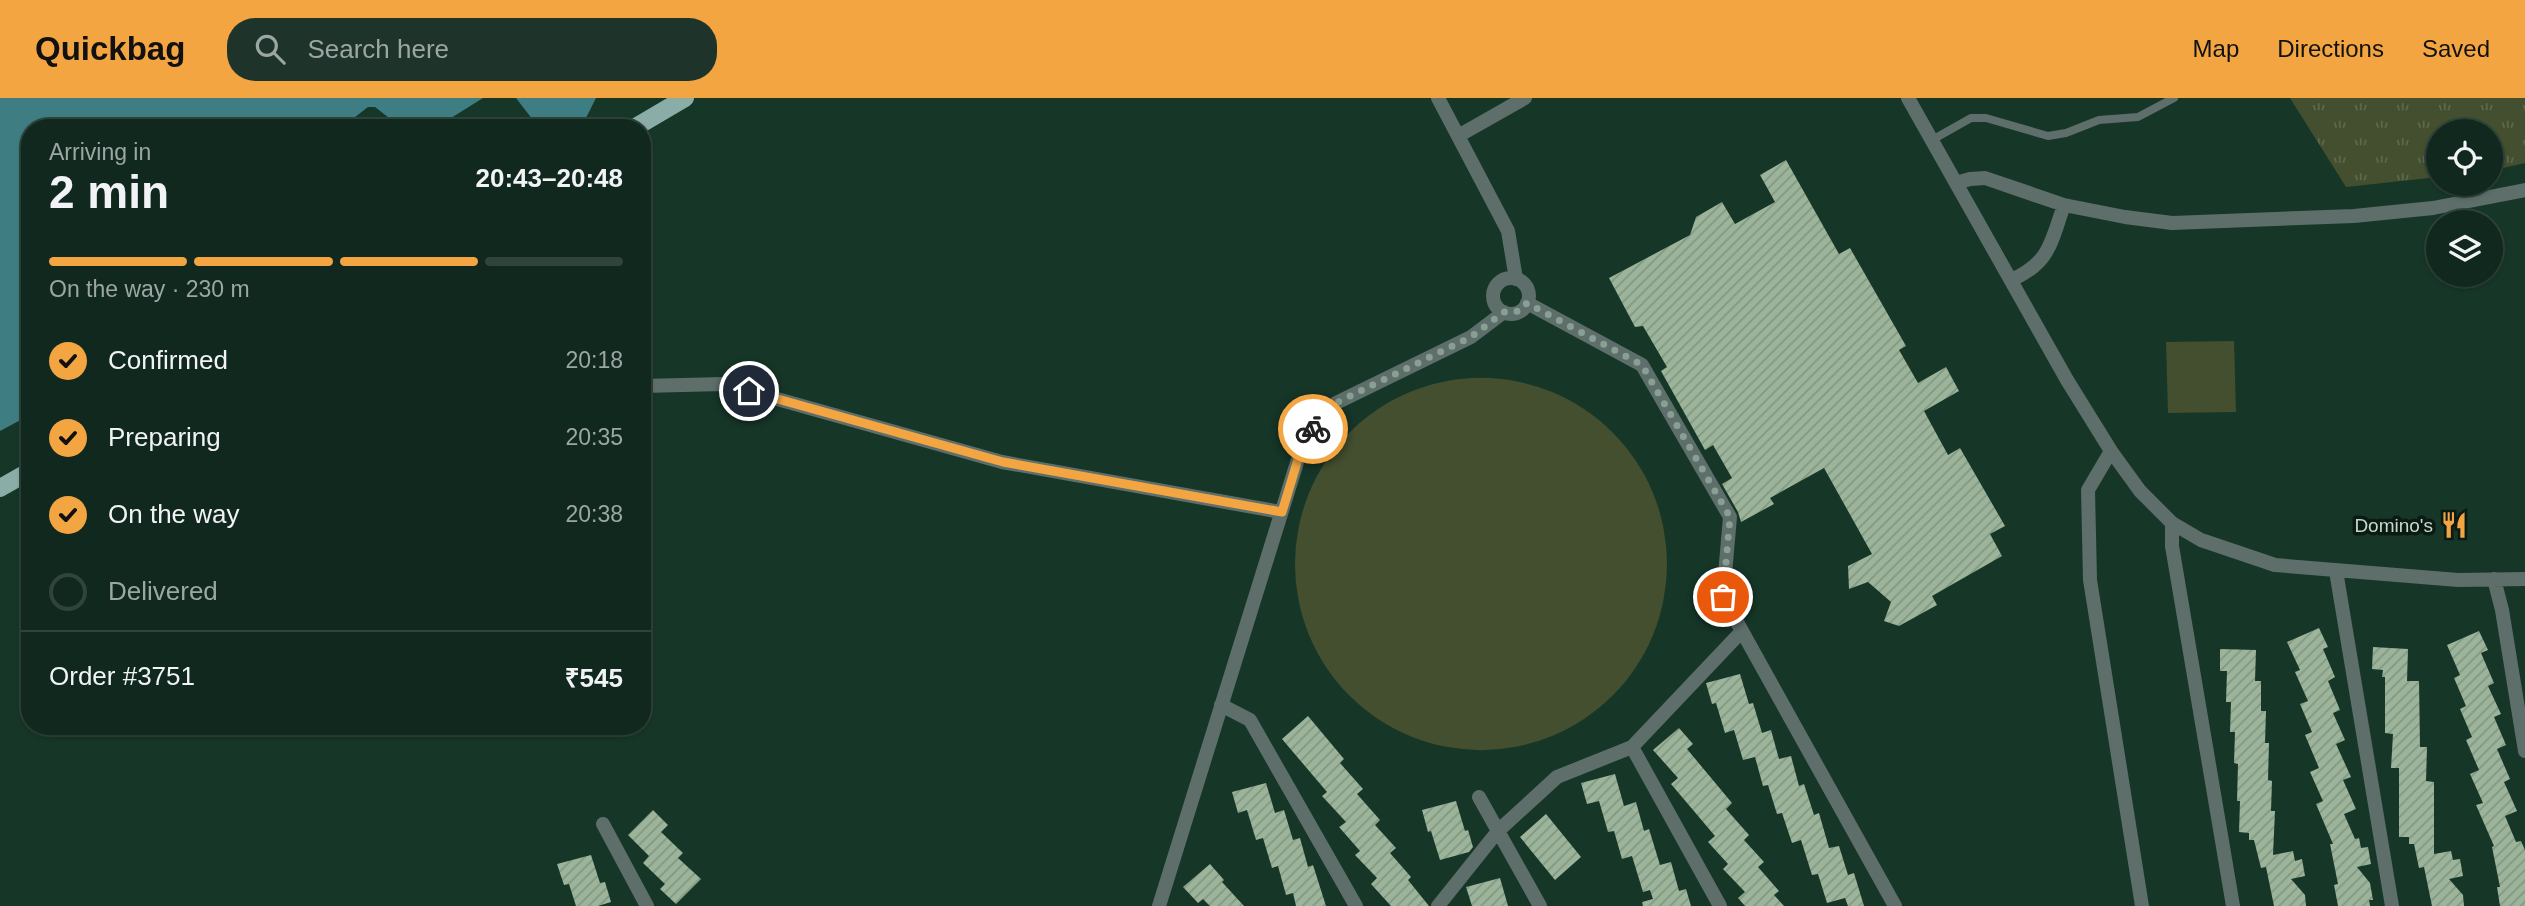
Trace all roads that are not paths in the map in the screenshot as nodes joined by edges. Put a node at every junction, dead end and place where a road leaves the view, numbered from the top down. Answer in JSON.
{"nodes":[{"id":1,"x":685,"y":98,"type":"edge"},
{"id":2,"x":1438,"y":98,"type":"edge"},
{"id":3,"x":1525,"y":98,"type":"edge"},
{"id":4,"x":1908,"y":98,"type":"edge"},
{"id":5,"x":2174,"y":98,"type":"edge"},
{"id":6,"x":649,"y":119,"type":"edge"},
{"id":7,"x":1458,"y":136,"type":"junction"},
{"id":8,"x":1932,"y":140,"type":"junction"},
{"id":9,"x":1956,"y":183,"type":"junction"},
{"id":10,"x":2525,"y":190,"type":"edge"},
{"id":11,"x":2064,"y":205,"type":"junction"},
{"id":12,"x":1516,"y":279,"type":"junction"},
{"id":13,"x":2011,"y":280,"type":"junction"},
{"id":14,"x":1527,"y":303,"type":"junction"},
{"id":15,"x":1504,"y":312,"type":"junction"},
{"id":16,"x":651,"y":386,"type":"edge"},
{"id":17,"x":2111,"y":451,"type":"junction"},
{"id":18,"x":21,"y":476,"type":"edge"},
{"id":19,"x":0,"y":488,"type":"edge"},
{"id":20,"x":1282,"y":512,"type":"junction"},
{"id":21,"x":2172,"y":523,"type":"junction"},
{"id":22,"x":2336,"y":571,"type":"junction"},
{"id":23,"x":2494,"y":579,"type":"junction"},
{"id":24,"x":2525,"y":579,"type":"edge"},
{"id":25,"x":1742,"y":631,"type":"junction"},
{"id":26,"x":1222,"y":705,"type":"junction"},
{"id":27,"x":1632,"y":747,"type":"junction"},
{"id":28,"x":2525,"y":751,"type":"edge"},
{"id":29,"x":1479,"y":797,"type":"dead end"},
{"id":30,"x":603,"y":824,"type":"dead end"},
{"id":31,"x":1498,"y":831,"type":"junction"},
{"id":32,"x":647,"y":906,"type":"edge"},
{"id":33,"x":1159,"y":906,"type":"edge"},
{"id":34,"x":1356,"y":906,"type":"edge"},
{"id":35,"x":1438,"y":906,"type":"edge"},
{"id":36,"x":1540,"y":906,"type":"edge"},
{"id":37,"x":1720,"y":906,"type":"edge"},
{"id":38,"x":1895,"y":906,"type":"edge"},
{"id":39,"x":2142,"y":906,"type":"edge"},
{"id":40,"x":2233,"y":906,"type":"edge"},
{"id":41,"x":2392,"y":906,"type":"edge"}],
"edges":[{"from":1,"to":6,"type":"main road"},
{"from":2,"to":7,"type":"street"},
{"from":3,"to":7,"type":"street"},
{"from":4,"to":8,"type":"street"},
{"from":5,"to":8,"type":"lane"},
{"from":7,"to":12,"type":"street"},
{"from":8,"to":9,"type":"street"},
{"from":9,"to":11,"type":"street"},
{"from":9,"to":13,"type":"street"},
{"from":10,"to":11,"type":"street"},
{"from":11,"to":13,"type":"street"},
{"from":12,"to":14,"type":"street"},
{"from":12,"to":15,"type":"street"},
{"from":13,"to":17,"type":"street"},
{"from":14,"to":15,"type":"street"},
{"from":14,"to":25,"type":"street"},
{"from":15,"to":20,"type":"street"},
{"from":16,"to":20,"type":"street"},
{"from":17,"to":21,"type":"street"},
{"from":17,"to":39,"type":"street"},
{"from":18,"to":19,"type":"main road"},
{"from":20,"to":26,"type":"street"},
{"from":21,"to":22,"type":"street"},
{"from":21,"to":40,"type":"street"},
{"from":22,"to":23,"type":"street"},
{"from":22,"to":41,"type":"street"},
{"from":23,"to":24,"type":"street"},
{"from":23,"to":28,"type":"street"},
{"from":25,"to":27,"type":"street"},
{"from":25,"to":38,"type":"street"},
{"from":26,"to":33,"type":"street"},
{"from":26,"to":34,"type":"street"},
{"from":27,"to":31,"type":"street"},
{"from":27,"to":37,"type":"street"},
{"from":29,"to":31,"type":"street"},
{"from":30,"to":32,"type":"street"},
{"from":31,"to":35,"type":"street"},
{"from":31,"to":36,"type":"street"}]}
